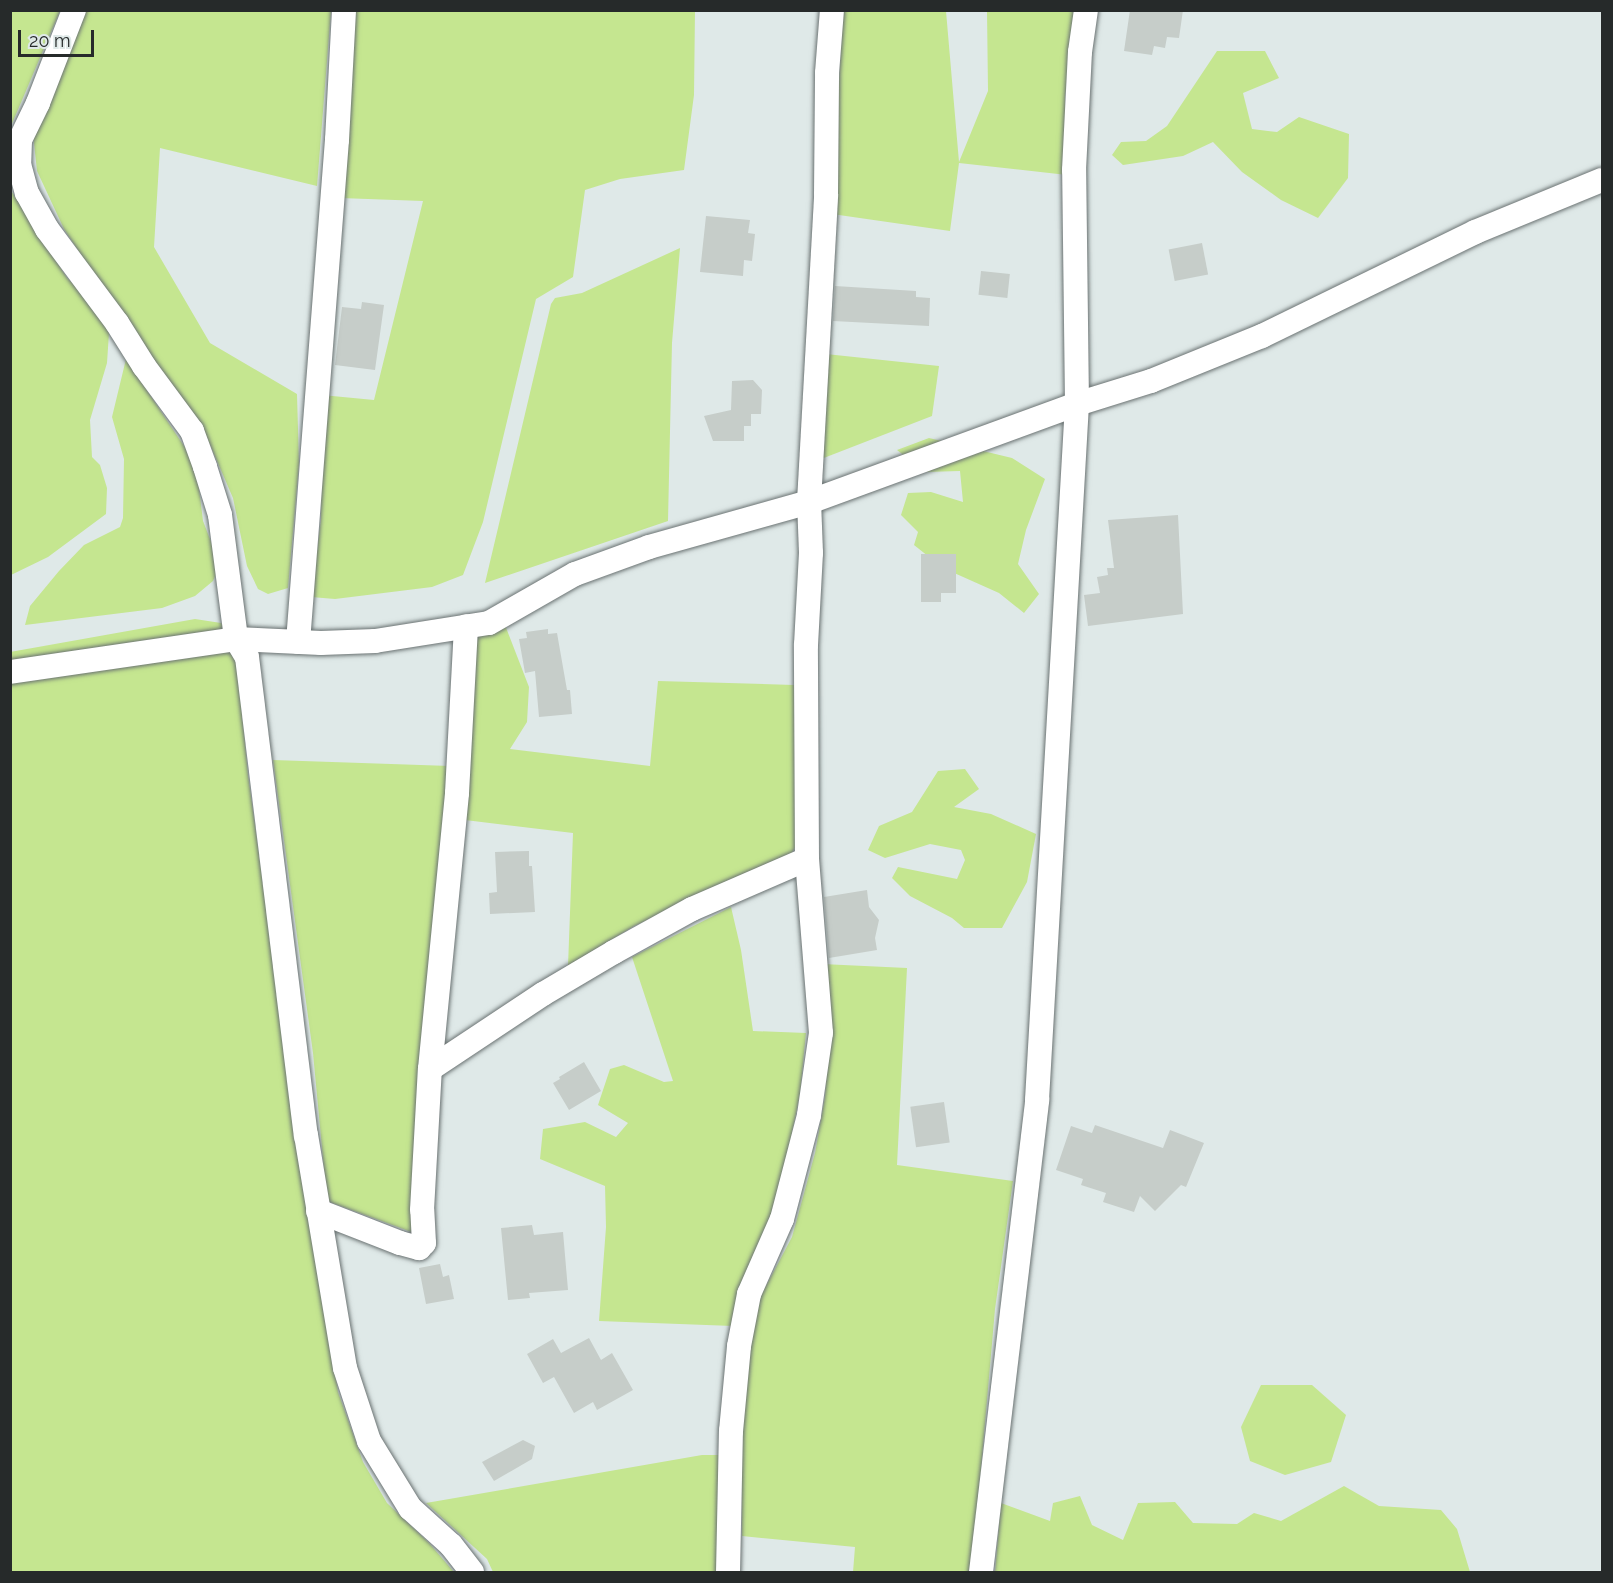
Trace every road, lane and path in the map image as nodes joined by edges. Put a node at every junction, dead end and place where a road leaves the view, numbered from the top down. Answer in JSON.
{"nodes":[{"id":1,"x":74,"y":10,"type":"edge"},
{"id":2,"x":344,"y":10,"type":"edge"},
{"id":3,"x":832,"y":10,"type":"edge"},
{"id":4,"x":1086,"y":10,"type":"edge"},
{"id":5,"x":1602,"y":180,"type":"edge"},
{"id":6,"x":1077,"y":404,"type":"junction"},
{"id":7,"x":809,"y":502,"type":"junction"},
{"id":8,"x":466,"y":626,"type":"junction"},
{"id":9,"x":237,"y":639,"type":"junction"},
{"id":10,"x":298,"y":642,"type":"junction"},
{"id":11,"x":10,"y":672,"type":"edge"},
{"id":12,"x":807,"y":859,"type":"junction"},
{"id":13,"x":430,"y":1069,"type":"junction"},
{"id":14,"x":318,"y":1211,"type":"junction"},
{"id":15,"x":472,"y":1572,"type":"edge"},
{"id":16,"x":728,"y":1572,"type":"edge"},
{"id":17,"x":981,"y":1572,"type":"edge"}],
"edges":[{"from":1,"to":9,"type":"street"},
{"from":2,"to":10,"type":"street"},
{"from":3,"to":7,"type":"street"},
{"from":4,"to":6,"type":"street"},
{"from":5,"to":6,"type":"street"},
{"from":6,"to":7,"type":"street"},
{"from":6,"to":17,"type":"street"},
{"from":7,"to":8,"type":"street"},
{"from":7,"to":12,"type":"street"},
{"from":8,"to":10,"type":"street"},
{"from":8,"to":13,"type":"street"},
{"from":9,"to":10,"type":"street"},
{"from":9,"to":11,"type":"street"},
{"from":9,"to":14,"type":"street"},
{"from":12,"to":13,"type":"street"},
{"from":12,"to":16,"type":"street"},
{"from":13,"to":14,"type":"street"},
{"from":14,"to":15,"type":"street"}]}
